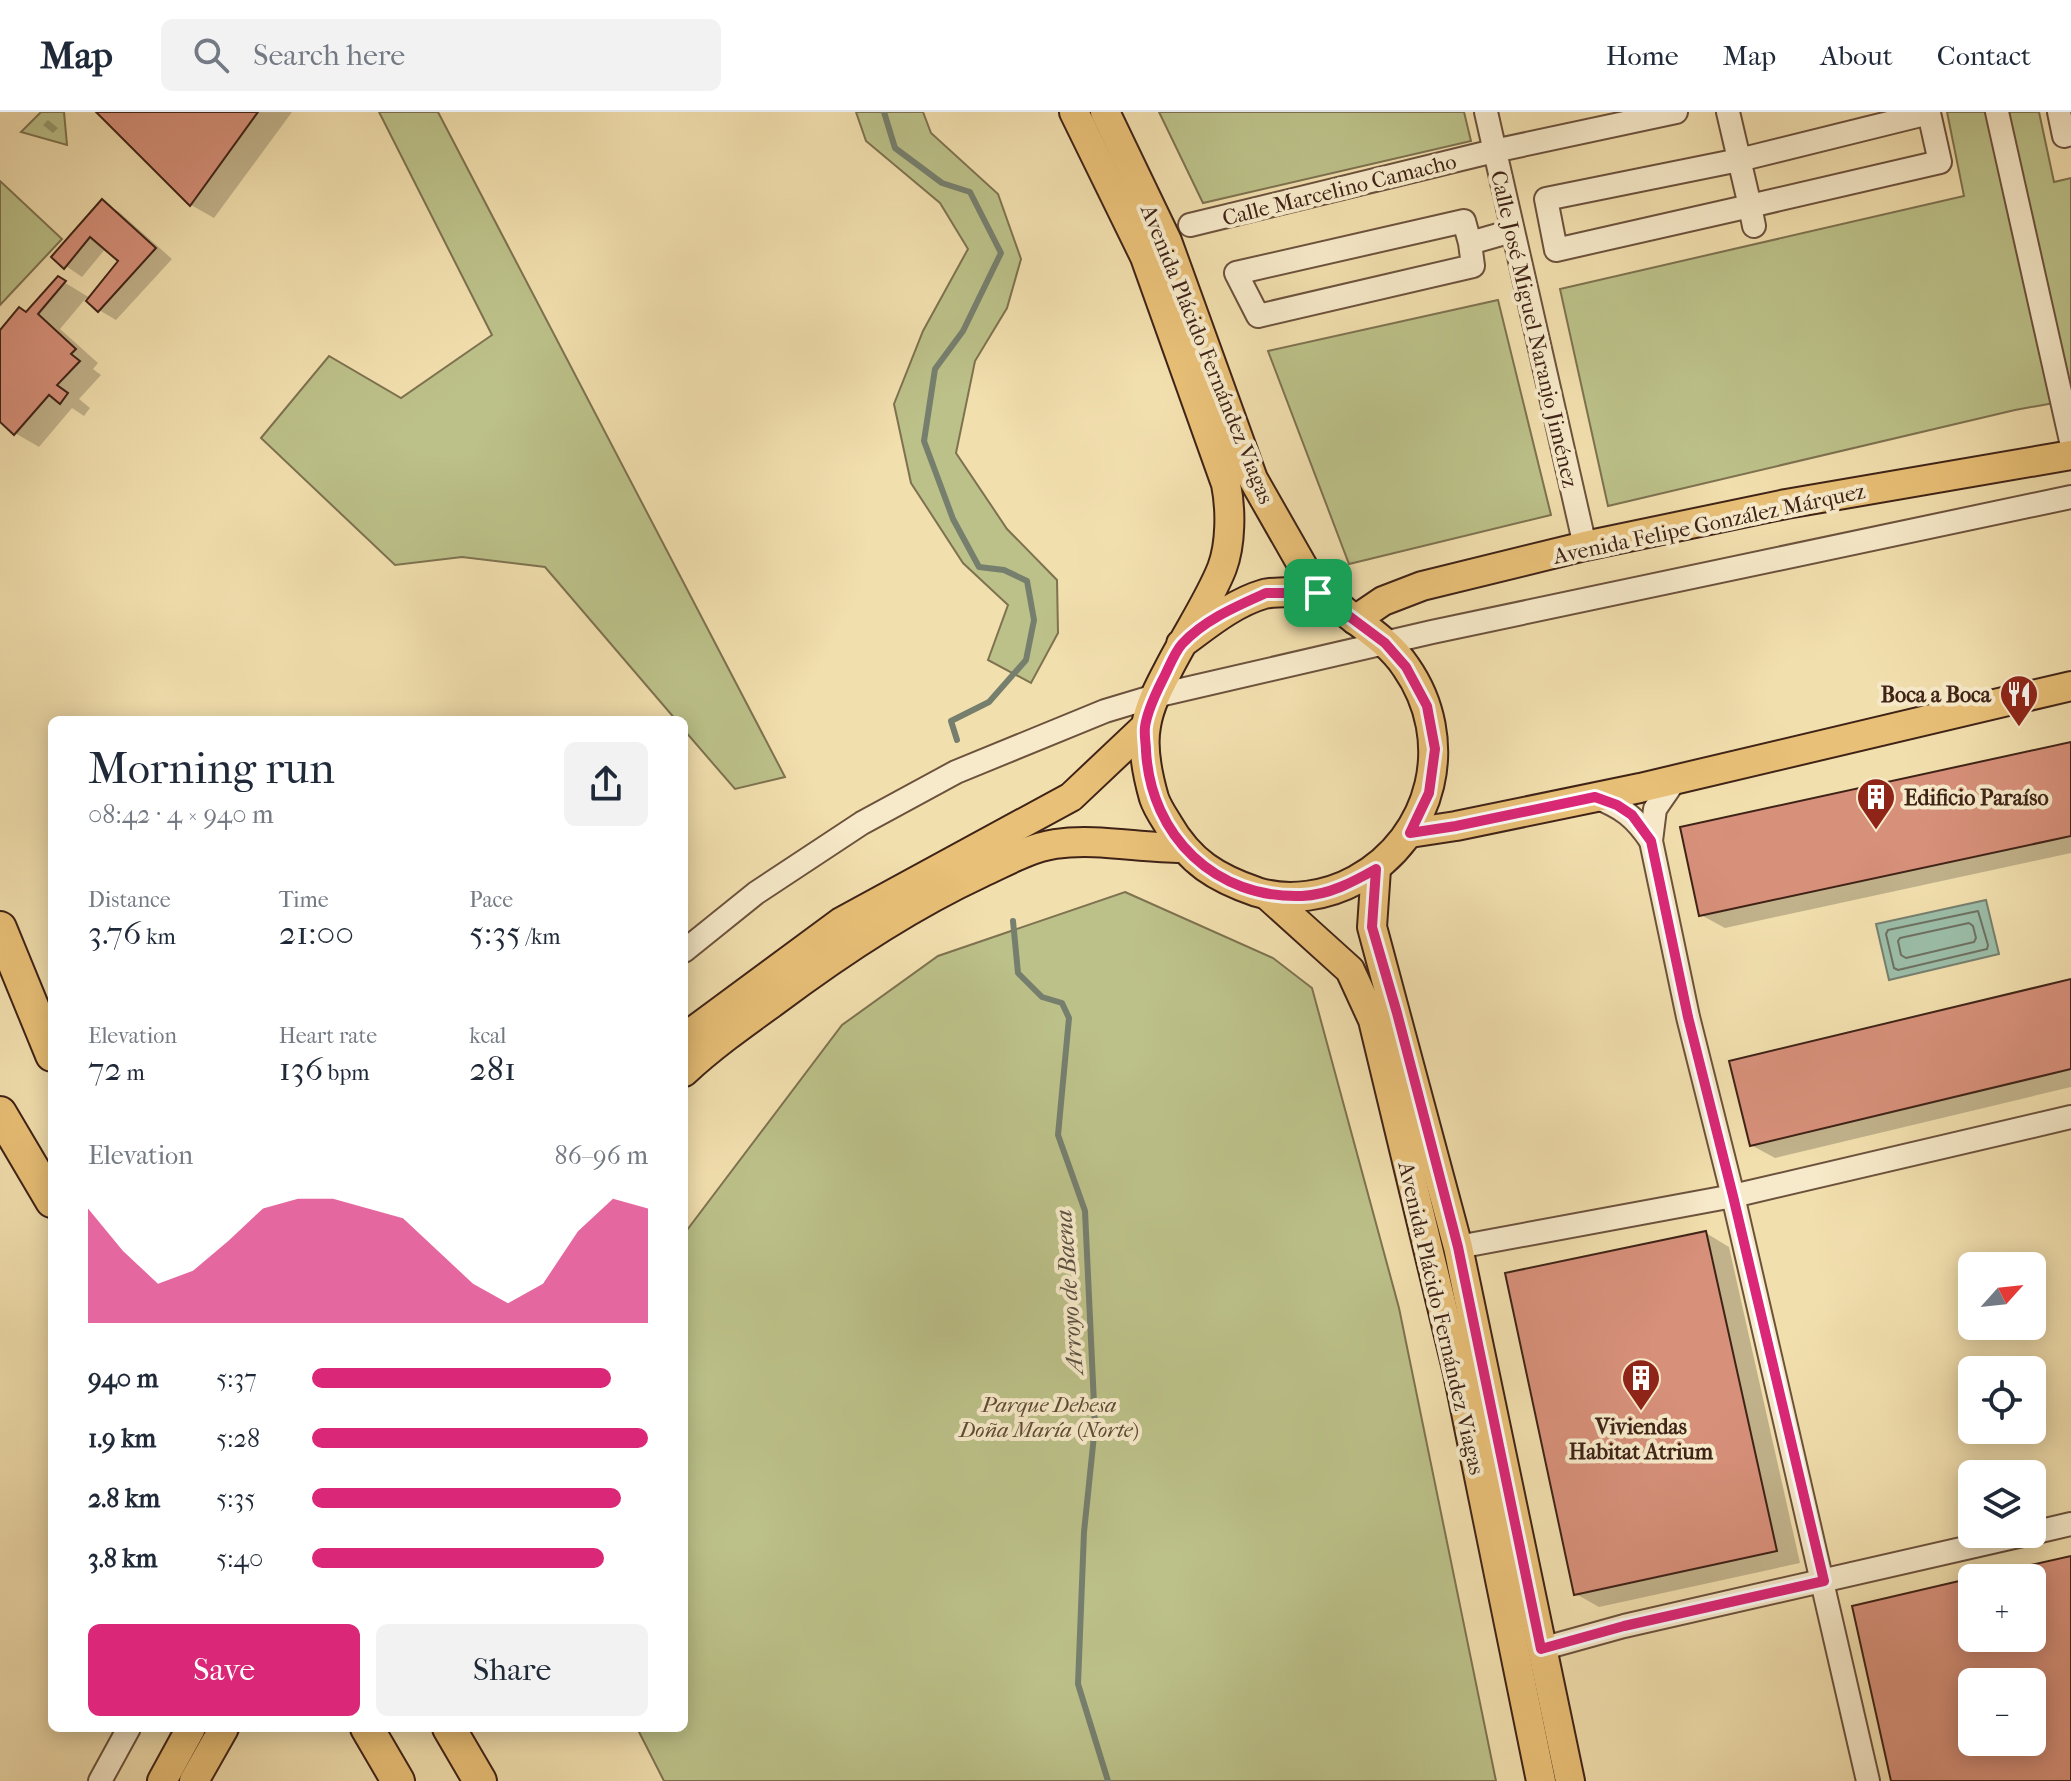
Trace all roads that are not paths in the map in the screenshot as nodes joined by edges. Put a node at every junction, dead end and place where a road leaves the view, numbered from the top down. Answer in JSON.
{"nodes":[{"id":1,"x":1074,"y":112,"type":"edge"},
{"id":2,"x":1105,"y":112,"type":"edge"},
{"id":3,"x":1486,"y":112,"type":"edge"},
{"id":4,"x":1676,"y":112,"type":"edge"},
{"id":5,"x":1728,"y":112,"type":"edge"},
{"id":6,"x":1997,"y":112,"type":"edge"},
{"id":7,"x":2059,"y":112,"type":"edge"},
{"id":8,"x":2071,"y":134,"type":"edge"},
{"id":9,"x":1494,"y":151,"type":"junction"},
{"id":10,"x":1739,"y":160,"type":"junction"},
{"id":11,"x":1752,"y":216,"type":"junction"},
{"id":12,"x":1190,"y":225,"type":"dead end"},
{"id":13,"x":1512,"y":231,"type":"junction"},
{"id":14,"x":1470,"y":243,"type":"junction"},
{"id":15,"x":2071,"y":441,"type":"edge"},
{"id":16,"x":2071,"y":455,"type":"edge"},
{"id":17,"x":2071,"y":497,"type":"edge"},
{"id":18,"x":1585,"y":546,"type":"junction"},
{"id":19,"x":1318,"y":593,"type":"junction"},
{"id":20,"x":1355,"y":620,"type":"junction"},
{"id":21,"x":1385,"y":643,"type":"junction"},
{"id":22,"x":1181,"y":644,"type":"junction"},
{"id":23,"x":2071,"y":686,"type":"edge"},
{"id":24,"x":1155,"y":696,"type":"junction"},
{"id":25,"x":1145,"y":727,"type":"junction"},
{"id":26,"x":1675,"y":780,"type":"junction"},
{"id":27,"x":1595,"y":797,"type":"junction"},
{"id":28,"x":1410,"y":833,"type":"junction"},
{"id":29,"x":1651,"y":841,"type":"junction"},
{"id":30,"x":1182,"y":848,"type":"junction"},
{"id":31,"x":1376,"y":869,"type":"junction"},
{"id":32,"x":1267,"y":895,"type":"junction"},
{"id":33,"x":0,"y":928,"type":"edge"},
{"id":34,"x":688,"y":948,"type":"edge"},
{"id":35,"x":0,"y":967,"type":"edge"},
{"id":36,"x":688,"y":1035,"type":"edge"},
{"id":37,"x":48,"y":1046,"type":"edge"},
{"id":38,"x":48,"y":1049,"type":"edge"},
{"id":39,"x":688,"y":1068,"type":"edge"},
{"id":40,"x":2,"y":1117,"type":"edge"},
{"id":41,"x":2071,"y":1117,"type":"edge"},
{"id":42,"x":48,"y":1194,"type":"edge"},
{"id":43,"x":1733,"y":1196,"type":"junction"},
{"id":44,"x":1458,"y":1247,"type":"junction"},
{"id":45,"x":2071,"y":1524,"type":"edge"},
{"id":46,"x":2046,"y":1530,"type":"edge"},
{"id":47,"x":1969,"y":1548,"type":"edge"},
{"id":48,"x":1824,"y":1581,"type":"junction"},
{"id":49,"x":1541,"y":1649,"type":"junction"},
{"id":50,"x":127,"y":1732,"type":"edge"},
{"id":51,"x":189,"y":1732,"type":"edge"},
{"id":52,"x":222,"y":1732,"type":"edge"},
{"id":53,"x":369,"y":1732,"type":"edge"},
{"id":54,"x":451,"y":1732,"type":"edge"},
{"id":55,"x":100,"y":1781,"type":"edge"},
{"id":56,"x":162,"y":1781,"type":"edge"},
{"id":57,"x":194,"y":1781,"type":"edge"},
{"id":58,"x":398,"y":1781,"type":"edge"},
{"id":59,"x":480,"y":1781,"type":"edge"},
{"id":60,"x":1541,"y":1781,"type":"edge"},
{"id":61,"x":1570,"y":1781,"type":"edge"},
{"id":62,"x":1868,"y":1781,"type":"edge"}],
"edges":[{"from":1,"to":22,"type":"main road","name":"Avenida Plácido Fernández Viagas"},
{"from":2,"to":19,"type":"main road","name":"Avenida Plácido Fernández Viagas"},
{"from":3,"to":9,"type":"street","name":"Calle José Miguel Naranjo Jiménez"},
{"from":4,"to":9,"type":"street","name":"Calle Marcelino Camacho"},
{"from":5,"to":10,"type":"street"},
{"from":6,"to":15,"type":"street"},
{"from":7,"to":8,"type":"street"},
{"from":9,"to":12,"type":"street","name":"Calle Marcelino Camacho"},
{"from":9,"to":13,"type":"street","name":"Calle José Miguel Naranjo Jiménez"},
{"from":10,"to":11,"type":"street"},
{"from":10,"to":11,"type":"street"},
{"from":10,"to":11,"type":"street"},
{"from":13,"to":14,"type":"street"},
{"from":13,"to":18,"type":"street","name":"Calle José Miguel Naranjo Jiménez"},
{"from":14,"to":14,"type":"street"},
{"from":16,"to":18,"type":"main road","name":"Avenida Felipe González Márquez"},
{"from":17,"to":21,"type":"street"},
{"from":18,"to":20,"type":"main road","name":"Avenida Felipe González Márquez"},
{"from":19,"to":20,"type":"main road"},
{"from":19,"to":22,"type":"main road"},
{"from":20,"to":21,"type":"main road"},
{"from":21,"to":24,"type":"street"},
{"from":21,"to":28,"type":"main road"},
{"from":22,"to":24,"type":"main road","name":"Avenida Plácido Fernández Viagas"},
{"from":23,"to":26,"type":"main road"},
{"from":24,"to":25,"type":"main road"},
{"from":24,"to":34,"type":"street"},
{"from":25,"to":30,"type":"main road"},
{"from":25,"to":36,"type":"main road"},
{"from":26,"to":27,"type":"main road"},
{"from":26,"to":29,"type":"street"},
{"from":27,"to":28,"type":"main road"},
{"from":27,"to":29,"type":"street"},
{"from":28,"to":31,"type":"main road"},
{"from":29,"to":43,"type":"street"},
{"from":30,"to":32,"type":"main road"},
{"from":30,"to":39,"type":"main road"},
{"from":31,"to":32,"type":"main road"},
{"from":31,"to":44,"type":"main road","name":"Avenida Plácido Fernández Viagas"},
{"from":32,"to":60,"type":"main road","name":"Avenida Plácido Fernández Viagas"},
{"from":33,"to":37,"type":"highway"},
{"from":35,"to":38,"type":"highway"},
{"from":40,"to":42,"type":"highway"},
{"from":41,"to":43,"type":"street"},
{"from":43,"to":44,"type":"street"},
{"from":43,"to":48,"type":"street"},
{"from":44,"to":49,"type":"main road","name":"Avenida Plácido Fernández Viagas"},
{"from":45,"to":46,"type":"street"},
{"from":47,"to":48,"type":"street"},
{"from":48,"to":49,"type":"street"},
{"from":48,"to":62,"type":"street"},
{"from":49,"to":61,"type":"main road","name":"Avenida Plácido Fernández Viagas"},
{"from":50,"to":55,"type":"street"},
{"from":51,"to":56,"type":"main road"},
{"from":52,"to":57,"type":"main road"},
{"from":53,"to":58,"type":"highway"},
{"from":54,"to":59,"type":"highway"}]}
